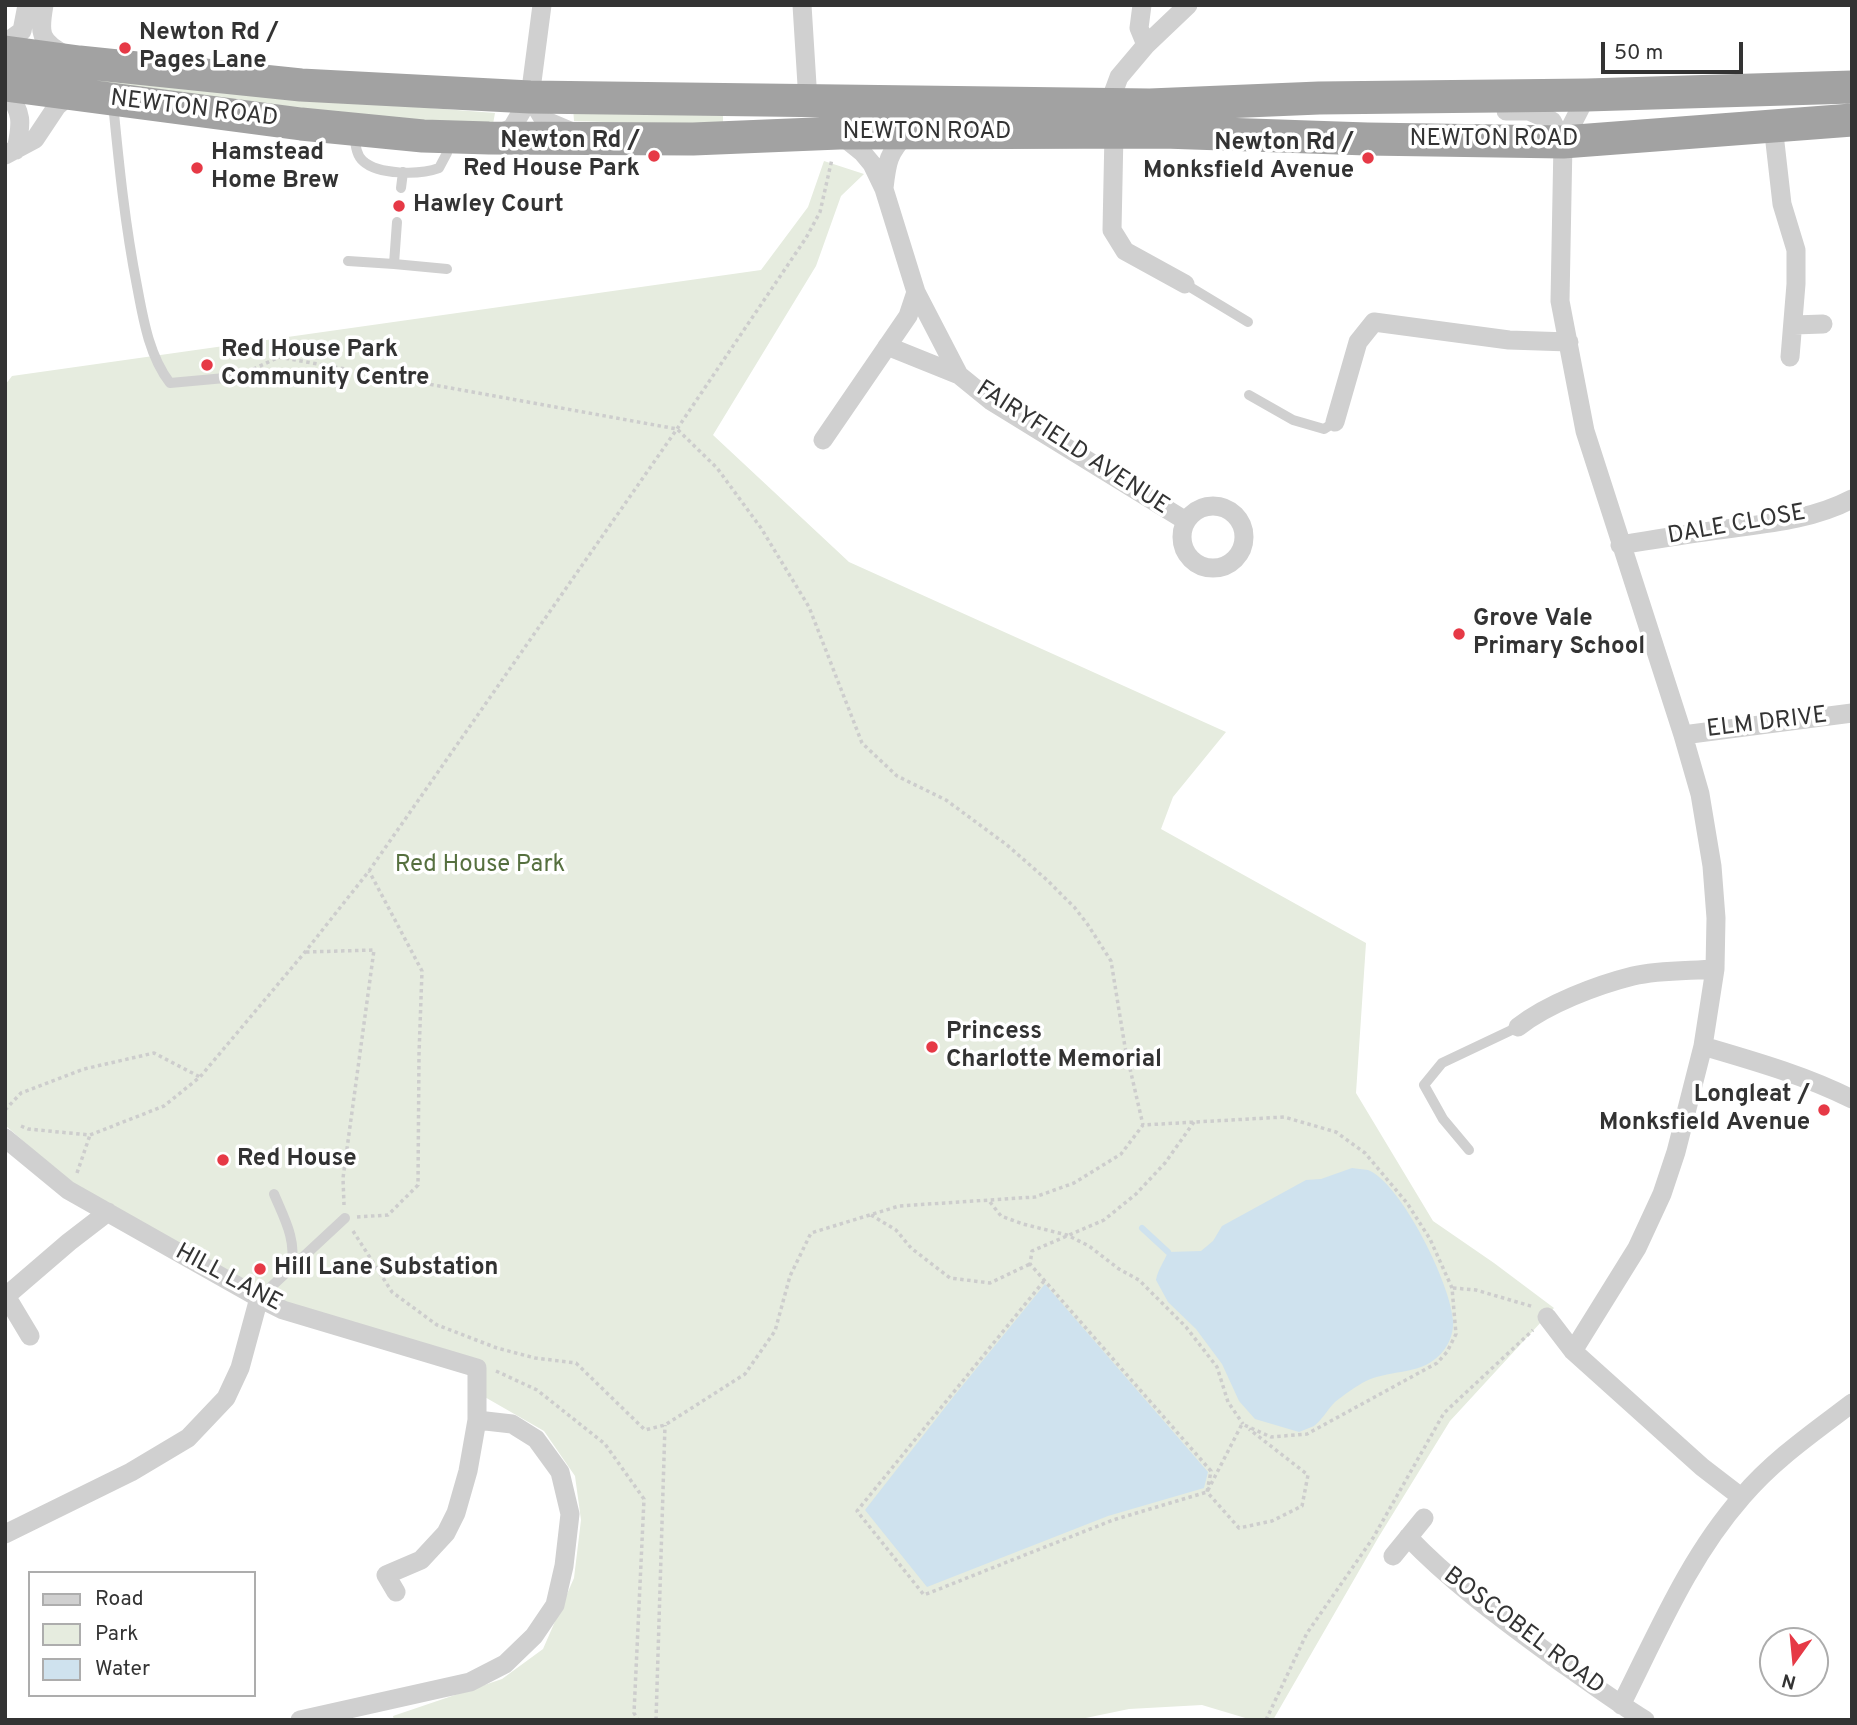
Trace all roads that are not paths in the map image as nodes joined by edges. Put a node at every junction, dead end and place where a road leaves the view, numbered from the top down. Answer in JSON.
{"nodes":[{"id":1,"x":27,"y":5,"type":"edge"},
{"id":2,"x":44,"y":5,"type":"edge"},
{"id":3,"x":542,"y":5,"type":"edge"},
{"id":4,"x":802,"y":5,"type":"edge"},
{"id":5,"x":1142,"y":5,"type":"edge"},
{"id":6,"x":1188,"y":5,"type":"edge"},
{"id":7,"x":5,"y":43,"type":"edge"},
{"id":8,"x":1146,"y":45,"type":"junction"},
{"id":9,"x":5,"y":52,"type":"edge"},
{"id":10,"x":79,"y":62,"type":"junction"},
{"id":11,"x":5,"y":87,"type":"edge"},
{"id":12,"x":1852,"y":87,"type":"edge"},
{"id":13,"x":71,"y":94,"type":"junction"},
{"id":14,"x":1587,"y":95,"type":"junction"},
{"id":15,"x":530,"y":97,"type":"junction"},
{"id":16,"x":1319,"y":98,"type":"junction"},
{"id":17,"x":113,"y":99,"type":"junction"},
{"id":18,"x":808,"y":101,"type":"junction"},
{"id":19,"x":1111,"y":119,"type":"junction"},
{"id":20,"x":1852,"y":120,"type":"edge"},
{"id":21,"x":1773,"y":125,"type":"junction"},
{"id":22,"x":354,"y":130,"type":"junction"},
{"id":23,"x":839,"y":133,"type":"junction"},
{"id":24,"x":907,"y":133,"type":"junction"},
{"id":25,"x":449,"y":137,"type":"junction"},
{"id":26,"x":489,"y":138,"type":"junction"},
{"id":27,"x":602,"y":140,"type":"junction"},
{"id":28,"x":1563,"y":142,"type":"junction"},
{"id":29,"x":11,"y":152,"type":"edge"},
{"id":30,"x":403,"y":172,"type":"junction"},
{"id":31,"x":401,"y":188,"type":"dead end"},
{"id":32,"x":884,"y":190,"type":"junction"},
{"id":33,"x":397,"y":222,"type":"dead end"},
{"id":34,"x":348,"y":261,"type":"dead end"},
{"id":35,"x":394,"y":264,"type":"junction"},
{"id":36,"x":447,"y":269,"type":"dead end"},
{"id":37,"x":1185,"y":284,"type":"joint"},
{"id":38,"x":916,"y":292,"type":"junction"},
{"id":39,"x":1248,"y":321,"type":"dead end"},
{"id":40,"x":1823,"y":324,"type":"dead end"},
{"id":41,"x":1794,"y":325,"type":"junction"},
{"id":42,"x":1569,"y":342,"type":"junction"},
{"id":43,"x":887,"y":346,"type":"junction"},
{"id":44,"x":1790,"y":357,"type":"dead end"},
{"id":45,"x":959,"y":375,"type":"junction"},
{"id":46,"x":236,"y":377,"type":"road end"},
{"id":47,"x":1249,"y":396,"type":"dead end"},
{"id":48,"x":1335,"y":422,"type":"joint"},
{"id":49,"x":823,"y":440,"type":"dead end"},
{"id":50,"x":1852,"y":499,"type":"edge"},
{"id":51,"x":1186,"y":521,"type":"dead end"},
{"id":52,"x":1620,"y":545,"type":"junction"},
{"id":53,"x":1852,"y":713,"type":"edge"},
{"id":54,"x":1683,"y":735,"type":"junction"},
{"id":55,"x":1716,"y":969,"type":"junction"},
{"id":56,"x":1518,"y":1027,"type":"joint"},
{"id":57,"x":1703,"y":1046,"type":"junction"},
{"id":58,"x":1852,"y":1099,"type":"edge"},
{"id":59,"x":11,"y":1131,"type":"edge"},
{"id":60,"x":1469,"y":1150,"type":"dead end"},
{"id":61,"x":274,"y":1194,"type":"dead end"},
{"id":62,"x":108,"y":1212,"type":"junction"},
{"id":63,"x":345,"y":1218,"type":"road end"},
{"id":64,"x":291,"y":1267,"type":"junction"},
{"id":65,"x":6,"y":1297,"type":"edge"},
{"id":66,"x":259,"y":1298,"type":"junction"},
{"id":67,"x":1547,"y":1317,"type":"road end"},
{"id":68,"x":30,"y":1336,"type":"dead end"},
{"id":69,"x":1573,"y":1351,"type":"junction"},
{"id":70,"x":1852,"y":1402,"type":"edge"},
{"id":71,"x":477,"y":1420,"type":"junction"},
{"id":72,"x":1741,"y":1497,"type":"junction"},
{"id":73,"x":1424,"y":1518,"type":"dead end"},
{"id":74,"x":5,"y":1534,"type":"edge"},
{"id":75,"x":1408,"y":1536,"type":"junction"},
{"id":76,"x":1393,"y":1556,"type":"dead end"},
{"id":77,"x":396,"y":1592,"type":"dead end"},
{"id":78,"x":1621,"y":1705,"type":"junction"},
{"id":79,"x":300,"y":1720,"type":"edge"},
{"id":80,"x":1645,"y":1720,"type":"edge"}],
"edges":[{"from":1,"to":7,"type":"street"},
{"from":2,"to":10,"type":"street"},
{"from":3,"to":15,"type":"street"},
{"from":4,"to":18,"type":"street"},
{"from":5,"to":8,"type":"street"},
{"from":6,"to":8,"type":"street"},
{"from":8,"to":19,"type":"street"},
{"from":9,"to":10,"type":"highway","name":"NEWTON ROAD"},
{"from":10,"to":15,"type":"highway","name":"NEWTON ROAD"},
{"from":11,"to":13,"type":"highway","name":"NEWTON ROAD"},
{"from":11,"to":29,"type":"street"},
{"from":12,"to":14,"type":"highway","name":"NEWTON ROAD"},
{"from":13,"to":17,"type":"highway","name":"NEWTON ROAD"},
{"from":13,"to":29,"type":"street"},
{"from":14,"to":16,"type":"highway","name":"NEWTON ROAD"},
{"from":14,"to":28,"type":"street"},
{"from":15,"to":18,"type":"highway","name":"NEWTON ROAD"},
{"from":15,"to":26,"type":"street"},
{"from":15,"to":27,"type":"street"},
{"from":16,"to":19,"type":"highway","name":"NEWTON ROAD"},
{"from":16,"to":28,"type":"street"},
{"from":17,"to":22,"type":"highway","name":"NEWTON ROAD"},
{"from":17,"to":46,"type":"lane"},
{"from":18,"to":19,"type":"highway","name":"NEWTON ROAD"},
{"from":19,"to":24,"type":"highway","name":"NEWTON ROAD"},
{"from":19,"to":28,"type":"highway","name":"NEWTON ROAD"},
{"from":19,"to":37,"type":"street"},
{"from":20,"to":21,"type":"highway","name":"NEWTON ROAD"},
{"from":21,"to":28,"type":"highway","name":"NEWTON ROAD"},
{"from":21,"to":41,"type":"street"},
{"from":22,"to":25,"type":"highway","name":"NEWTON ROAD"},
{"from":22,"to":30,"type":"lane"},
{"from":23,"to":24,"type":"highway","name":"NEWTON ROAD"},
{"from":23,"to":27,"type":"highway","name":"NEWTON ROAD"},
{"from":23,"to":32,"type":"street","name":"FAIRYFIELD AVENUE"},
{"from":24,"to":32,"type":"street","name":"FAIRYFIELD AVENUE"},
{"from":25,"to":26,"type":"highway","name":"NEWTON ROAD"},
{"from":25,"to":30,"type":"lane"},
{"from":26,"to":27,"type":"highway","name":"NEWTON ROAD"},
{"from":28,"to":42,"type":"street"},
{"from":30,"to":31,"type":"lane"},
{"from":32,"to":38,"type":"street","name":"FAIRYFIELD AVENUE"},
{"from":33,"to":35,"type":"lane"},
{"from":34,"to":35,"type":"lane"},
{"from":35,"to":36,"type":"lane"},
{"from":37,"to":39,"type":"lane"},
{"from":38,"to":43,"type":"street"},
{"from":38,"to":45,"type":"street","name":"FAIRYFIELD AVENUE"},
{"from":40,"to":41,"type":"street"},
{"from":41,"to":44,"type":"street"},
{"from":42,"to":48,"type":"street"},
{"from":42,"to":52,"type":"street"},
{"from":43,"to":45,"type":"street","name":"FAIRYFIELD AVENUE"},
{"from":43,"to":49,"type":"street"},
{"from":45,"to":51,"type":"street","name":"FAIRYFIELD AVENUE"},
{"from":47,"to":48,"type":"lane"},
{"from":50,"to":52,"type":"street","name":"DALE CLOSE"},
{"from":52,"to":54,"type":"street"},
{"from":53,"to":54,"type":"street","name":"ELM DRIVE"},
{"from":54,"to":55,"type":"street"},
{"from":55,"to":56,"type":"street"},
{"from":55,"to":57,"type":"street"},
{"from":56,"to":60,"type":"lane"},
{"from":57,"to":58,"type":"street"},
{"from":57,"to":69,"type":"street"},
{"from":59,"to":62,"type":"street","name":"HILL LANE"},
{"from":61,"to":64,"type":"lane"},
{"from":62,"to":65,"type":"street"},
{"from":62,"to":66,"type":"street","name":"HILL LANE"},
{"from":63,"to":64,"type":"lane"},
{"from":64,"to":66,"type":"lane"},
{"from":65,"to":68,"type":"street"},
{"from":66,"to":71,"type":"street","name":"HILL LANE"},
{"from":66,"to":74,"type":"street"},
{"from":67,"to":69,"type":"street"},
{"from":69,"to":72,"type":"street"},
{"from":70,"to":72,"type":"street"},
{"from":71,"to":77,"type":"street"},
{"from":71,"to":79,"type":"street"},
{"from":72,"to":78,"type":"street"},
{"from":73,"to":75,"type":"street"},
{"from":75,"to":76,"type":"street"},
{"from":75,"to":78,"type":"street","name":"BOSCOBEL ROAD"},
{"from":78,"to":80,"type":"street","name":"BOSCOBEL ROAD"}]}
